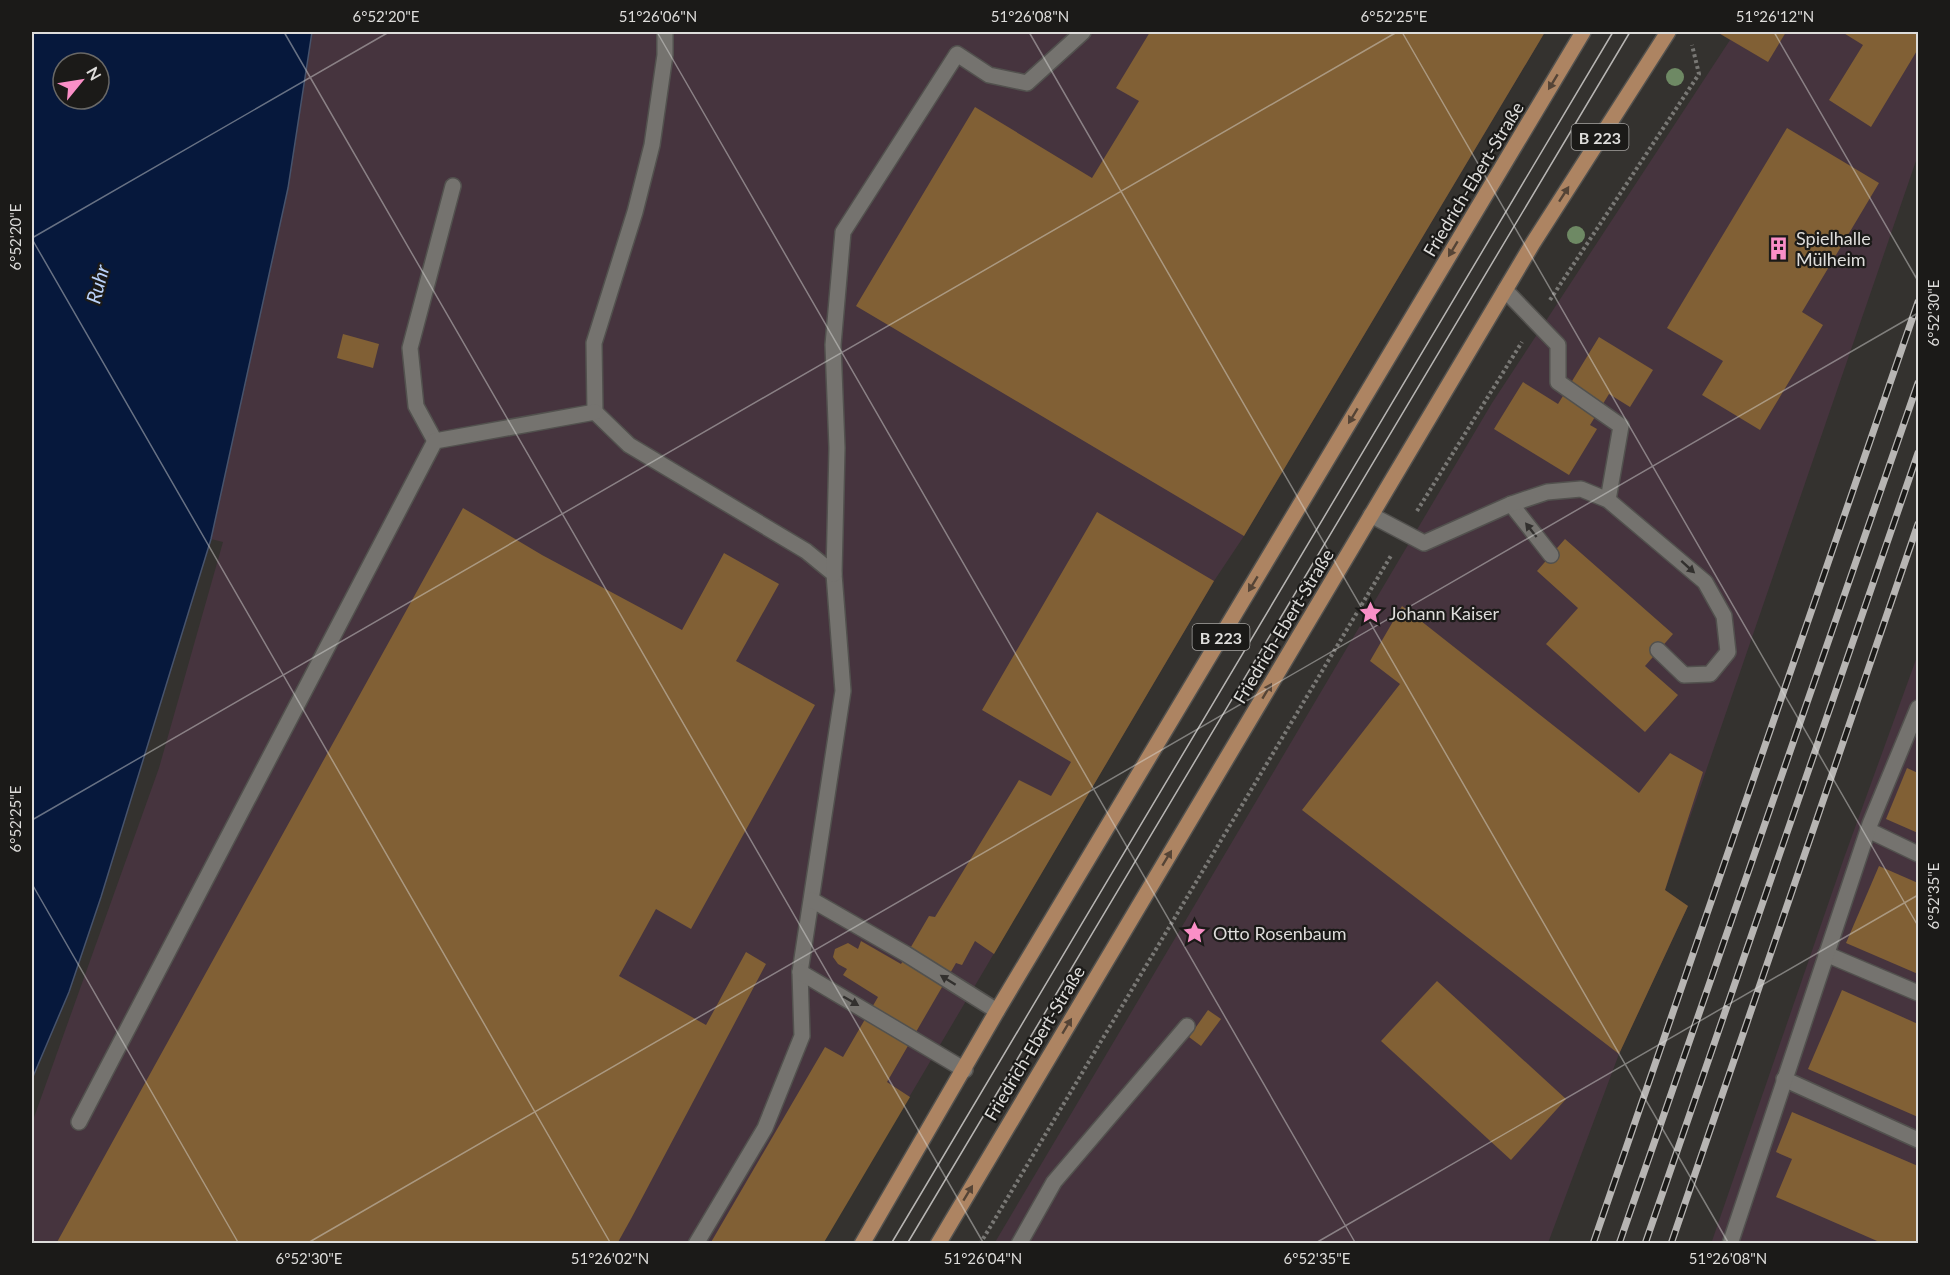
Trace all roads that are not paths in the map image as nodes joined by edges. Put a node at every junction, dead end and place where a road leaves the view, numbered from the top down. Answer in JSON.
{"nodes":[{"id":1,"x":665,"y":32,"type":"edge"},
{"id":2,"x":1083,"y":32,"type":"edge"},
{"id":3,"x":1583,"y":32,"type":"edge"},
{"id":4,"x":1668,"y":32,"type":"edge"},
{"id":5,"x":453,"y":186,"type":"dead end"},
{"id":6,"x":1505,"y":290,"type":"junction"},
{"id":7,"x":595,"y":412,"type":"junction"},
{"id":8,"x":435,"y":441,"type":"junction"},
{"id":9,"x":1608,"y":500,"type":"junction"},
{"id":10,"x":1511,"y":504,"type":"junction"},
{"id":11,"x":1371,"y":515,"type":"junction"},
{"id":12,"x":1551,"y":555,"type":"dead end"},
{"id":13,"x":834,"y":574,"type":"junction"},
{"id":14,"x":1659,"y":650,"type":"dead end"},
{"id":15,"x":1918,"y":710,"type":"edge"},
{"id":16,"x":1868,"y":830,"type":"junction"},
{"id":17,"x":1918,"y":854,"type":"edge"},
{"id":18,"x":812,"y":900,"type":"junction"},
{"id":19,"x":1826,"y":954,"type":"junction"},
{"id":20,"x":800,"y":972,"type":"junction"},
{"id":21,"x":1918,"y":993,"type":"edge"},
{"id":22,"x":997,"y":1011,"type":"junction"},
{"id":23,"x":1187,"y":1026,"type":"dead end"},
{"id":24,"x":965,"y":1070,"type":"junction"},
{"id":25,"x":1784,"y":1079,"type":"junction"},
{"id":26,"x":79,"y":1122,"type":"dead end"},
{"id":27,"x":1918,"y":1140,"type":"edge"},
{"id":28,"x":696,"y":1244,"type":"edge"},
{"id":29,"x":862,"y":1244,"type":"edge"},
{"id":30,"x":938,"y":1244,"type":"edge"},
{"id":31,"x":1019,"y":1244,"type":"edge"},
{"id":32,"x":1730,"y":1244,"type":"edge"}],
"edges":[{"from":1,"to":7,"type":"lane"},
{"from":2,"to":13,"type":"lane"},
{"from":3,"to":22,"type":"main road","name":"Friedrich-Ebert-Straße","number":"B 223","one_way":true},
{"from":6,"to":4,"type":"main road","name":"Friedrich-Ebert-Straße","number":"B 223","one_way":true},
{"from":5,"to":8,"type":"lane"},
{"from":6,"to":9,"type":"lane"},
{"from":6,"to":11,"type":"main road","name":"Friedrich-Ebert-Straße","number":"B 223"},
{"from":7,"to":8,"type":"lane"},
{"from":7,"to":13,"type":"lane"},
{"from":8,"to":26,"type":"lane"},
{"from":9,"to":10,"type":"lane"},
{"from":9,"to":14,"type":"lane","one_way":true},
{"from":10,"to":11,"type":"lane"},
{"from":12,"to":10,"type":"lane","one_way":true},
{"from":30,"to":11,"type":"main road","name":"Friedrich-Ebert-Straße","number":"B 223","one_way":true},
{"from":13,"to":18,"type":"lane"},
{"from":15,"to":16,"type":"lane"},
{"from":16,"to":17,"type":"lane"},
{"from":16,"to":19,"type":"lane"},
{"from":18,"to":20,"type":"lane"},
{"from":22,"to":18,"type":"lane","one_way":true},
{"from":19,"to":21,"type":"lane"},
{"from":19,"to":25,"type":"lane"},
{"from":20,"to":24,"type":"lane","one_way":true},
{"from":20,"to":28,"type":"lane"},
{"from":22,"to":24,"type":"main road","name":"Friedrich-Ebert-Straße","number":"B 223"},
{"from":23,"to":31,"type":"lane"},
{"from":24,"to":29,"type":"main road","name":"Friedrich-Ebert-Straße","number":"B 223"},
{"from":25,"to":27,"type":"lane"},
{"from":25,"to":32,"type":"lane"}]}
